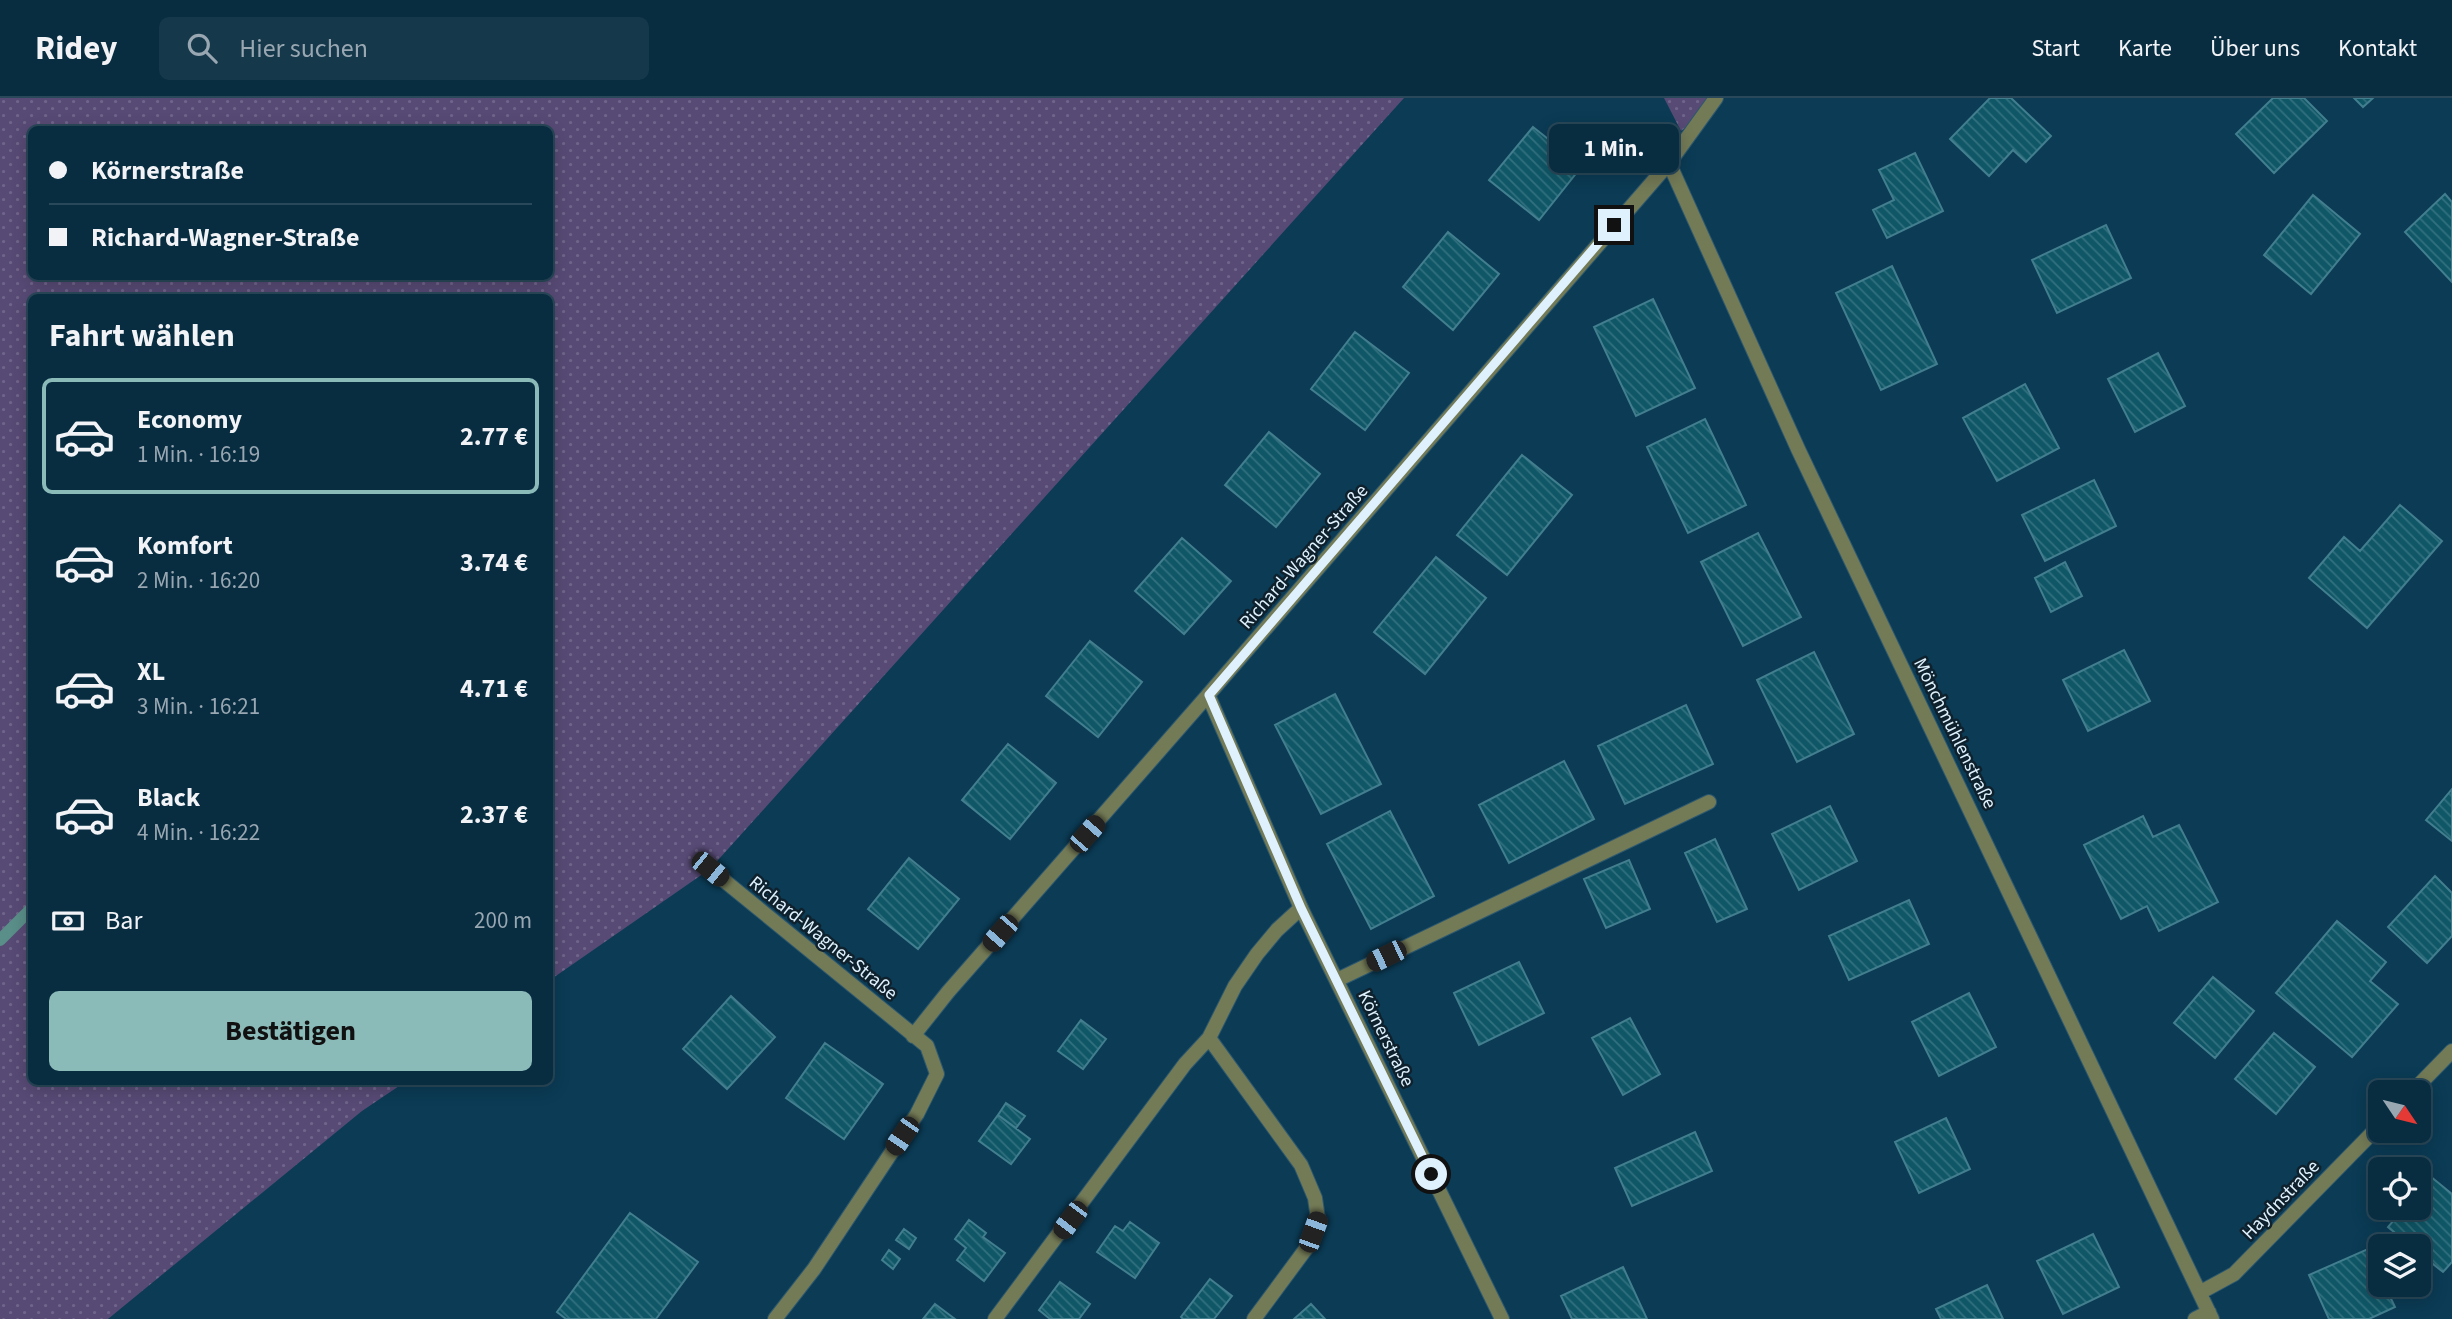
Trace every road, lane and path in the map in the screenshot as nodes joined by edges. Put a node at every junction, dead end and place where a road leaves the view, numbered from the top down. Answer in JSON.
{"nodes":[{"id":1,"x":1716,"y":98,"type":"edge"},
{"id":2,"x":1669,"y":163,"type":"junction"},
{"id":3,"x":1209,"y":695,"type":"junction"},
{"id":4,"x":1709,"y":802,"type":"dead end"},
{"id":5,"x":710,"y":869,"type":"dead end"},
{"id":6,"x":1301,"y":908,"type":"junction"},
{"id":7,"x":1337,"y":980,"type":"junction"},
{"id":8,"x":913,"y":1036,"type":"junction"},
{"id":9,"x":1209,"y":1038,"type":"junction"},
{"id":10,"x":2452,"y":1051,"type":"edge"},
{"id":11,"x":2424,"y":1080,"type":"edge"},
{"id":12,"x":2368,"y":1137,"type":"edge"},
{"id":13,"x":2201,"y":1292,"type":"junction"},
{"id":14,"x":2211,"y":1316,"type":"edge"},
{"id":15,"x":775,"y":1319,"type":"edge"},
{"id":16,"x":995,"y":1319,"type":"edge"},
{"id":17,"x":1254,"y":1319,"type":"edge"},
{"id":18,"x":1502,"y":1319,"type":"edge"},
{"id":19,"x":2195,"y":1319,"type":"edge"}],
"edges":[{"from":1,"to":2,"type":"street","name":"Richard-Wagner-Straße"},
{"from":2,"to":3,"type":"street","name":"Richard-Wagner-Straße"},
{"from":2,"to":13,"type":"street","name":"Mönchmühlenstraße"},
{"from":3,"to":6,"type":"street","name":"Körnerstraße"},
{"from":3,"to":8,"type":"street","name":"Richard-Wagner-Straße"},
{"from":4,"to":7,"type":"street"},
{"from":5,"to":8,"type":"street","name":"Richard-Wagner-Straße"},
{"from":6,"to":7,"type":"street","name":"Körnerstraße"},
{"from":6,"to":9,"type":"street"},
{"from":7,"to":18,"type":"street","name":"Körnerstraße"},
{"from":8,"to":15,"type":"street","name":"Richard-Wagner-Straße"},
{"from":9,"to":16,"type":"street"},
{"from":9,"to":17,"type":"street"},
{"from":10,"to":11,"type":"street"},
{"from":12,"to":13,"type":"street","name":"Haydnstraße"},
{"from":13,"to":14,"type":"street","name":"Mönchmühlenstraße"},
{"from":14,"to":19,"type":"street"}]}
